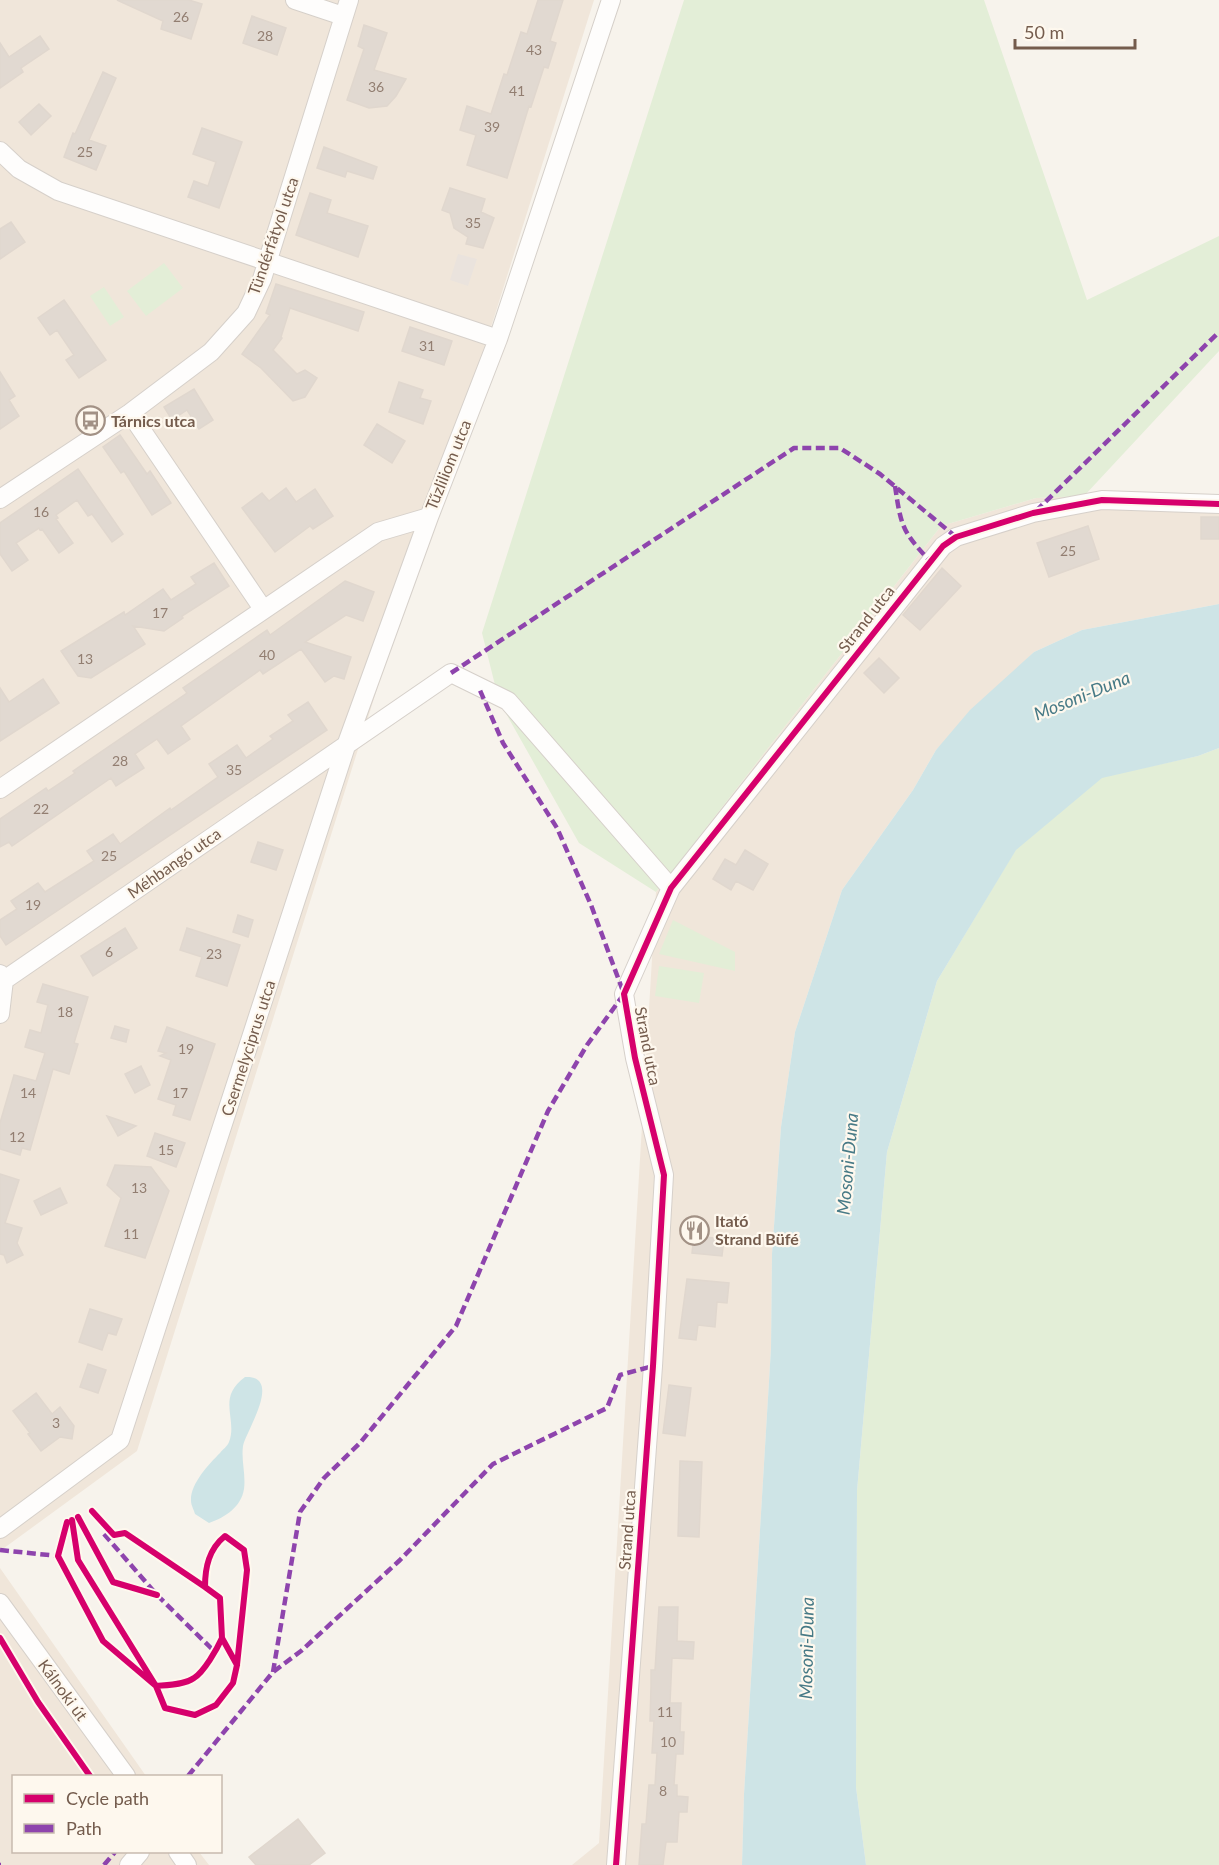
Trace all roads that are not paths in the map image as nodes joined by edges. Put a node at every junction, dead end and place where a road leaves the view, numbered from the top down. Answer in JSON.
{"nodes":[{"id":1,"x":295,"y":0,"type":"edge"},
{"id":2,"x":611,"y":0,"type":"edge"},
{"id":3,"x":346,"y":8,"type":"edge"},
{"id":4,"x":0,"y":152,"type":"edge"},
{"id":5,"x":268,"y":260,"type":"junction"},
{"id":6,"x":498,"y":339,"type":"junction"},
{"id":7,"x":130,"y":413,"type":"junction"},
{"id":8,"x":0,"y":499,"type":"edge"},
{"id":9,"x":1219,"y":504,"type":"edge"},
{"id":10,"x":429,"y":517,"type":"junction"},
{"id":11,"x":263,"y":609,"type":"junction"},
{"id":12,"x":347,"y":743,"type":"junction"},
{"id":13,"x":0,"y":789,"type":"edge"},
{"id":14,"x":671,"y":888,"type":"junction"},
{"id":15,"x":1,"y":979,"type":"edge"},
{"id":16,"x":0,"y":1014,"type":"edge"},
{"id":17,"x":0,"y":1529,"type":"edge"},
{"id":18,"x":0,"y":1603,"type":"edge"},
{"id":19,"x":125,"y":1775,"type":"edge"},
{"id":20,"x":138,"y":1853,"type":"edge"},
{"id":21,"x":129,"y":1865,"type":"edge"},
{"id":22,"x":616,"y":1865,"type":"edge"}],
"edges":[{"from":1,"to":3,"type":"street"},
{"from":2,"to":6,"type":"street","name":"Tűzliliom utca"},
{"from":3,"to":5,"type":"street","name":"Tündérfátyol utca"},
{"from":4,"to":5,"type":"street"},
{"from":5,"to":6,"type":"street"},
{"from":5,"to":7,"type":"street","name":"Tündérfátyol utca"},
{"from":6,"to":10,"type":"street","name":"Tűzliliom utca"},
{"from":7,"to":8,"type":"street","name":"Tündérfátyol utca"},
{"from":7,"to":11,"type":"street"},
{"from":9,"to":14,"type":"street","name":"Strand utca"},
{"from":10,"to":11,"type":"street","name":"Tűzliliom utca"},
{"from":10,"to":12,"type":"street","name":"Csermelyciprus utca"},
{"from":11,"to":13,"type":"street","name":"Tűzliliom utca"},
{"from":12,"to":14,"type":"street","name":"Méhbangó utca"},
{"from":12,"to":15,"type":"street","name":"Méhbangó utca"},
{"from":12,"to":17,"type":"street","name":"Csermelyciprus utca"},
{"from":14,"to":22,"type":"street","name":"Strand utca"},
{"from":15,"to":16,"type":"street"},
{"from":18,"to":19,"type":"street","name":"Kálnoki út"},
{"from":20,"to":21,"type":"street"}]}
